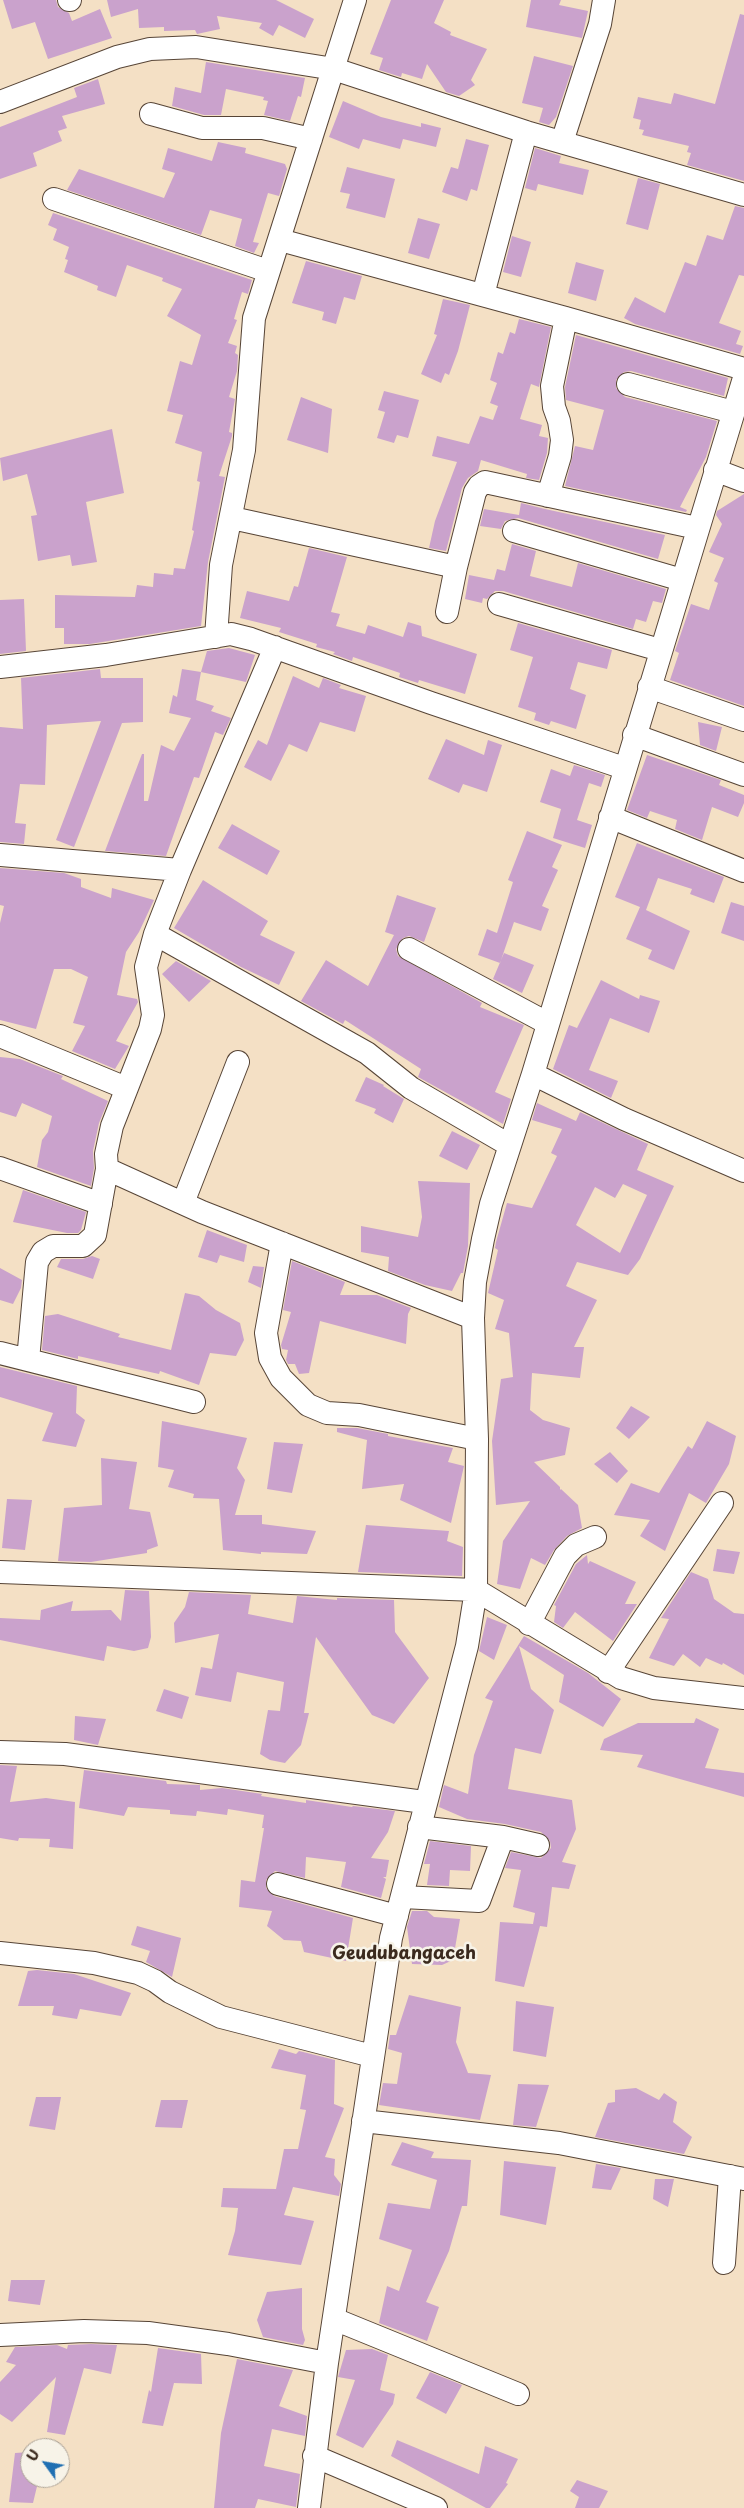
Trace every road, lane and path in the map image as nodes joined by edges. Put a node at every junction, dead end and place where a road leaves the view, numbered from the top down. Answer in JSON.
{"nodes":[{"id":1,"x":355,"y":0,"type":"edge"},
{"id":2,"x":604,"y":0,"type":"edge"},
{"id":3,"x":334,"y":69,"type":"junction"},
{"id":4,"x":0,"y":102,"type":"edge"},
{"id":5,"x":151,"y":114,"type":"dead end"},
{"id":6,"x":526,"y":132,"type":"junction"},
{"id":7,"x":311,"y":140,"type":"junction"},
{"id":8,"x":562,"y":142,"type":"junction"},
{"id":9,"x":744,"y":195,"type":"edge"},
{"id":10,"x":54,"y":199,"type":"dead end"},
{"id":11,"x":280,"y":240,"type":"junction"},
{"id":12,"x":268,"y":272,"type":"junction"},
{"id":13,"x":483,"y":295,"type":"junction"},
{"id":14,"x":566,"y":318,"type":"junction"},
{"id":15,"x":744,"y":369,"type":"edge"},
{"id":16,"x":744,"y":378,"type":"edge"},
{"id":17,"x":628,"y":384,"type":"dead end"},
{"id":18,"x":733,"y":412,"type":"junction"},
{"id":19,"x":714,"y":470,"type":"junction"},
{"id":20,"x":744,"y":481,"type":"edge"},
{"id":21,"x":548,"y":496,"type":"junction"},
{"id":22,"x":232,"y":518,"type":"junction"},
{"id":23,"x":697,"y":528,"type":"junction"},
{"id":24,"x":514,"y":531,"type":"dead end"},
{"id":25,"x":456,"y":567,"type":"junction"},
{"id":26,"x":682,"y":580,"type":"junction"},
{"id":27,"x":499,"y":604,"type":"dead end"},
{"id":28,"x":447,"y":612,"type":"dead end"},
{"id":29,"x":216,"y":637,"type":"junction"},
{"id":30,"x":275,"y":647,"type":"junction"},
{"id":31,"x":660,"y":650,"type":"junction"},
{"id":32,"x":0,"y":667,"type":"edge"},
{"id":33,"x":649,"y":687,"type":"junction"},
{"id":34,"x":744,"y":720,"type":"edge"},
{"id":35,"x":634,"y":735,"type":"junction"},
{"id":36,"x":624,"y":768,"type":"junction"},
{"id":37,"x":744,"y":775,"type":"edge"},
{"id":38,"x":610,"y":818,"type":"junction"},
{"id":39,"x":0,"y":855,"type":"edge"},
{"id":40,"x":180,"y":870,"type":"junction"},
{"id":41,"x":744,"y":871,"type":"edge"},
{"id":42,"x":156,"y":934,"type":"junction"},
{"id":43,"x":409,"y":949,"type":"dead end"},
{"id":44,"x":547,"y":1023,"type":"junction"},
{"id":45,"x":0,"y":1036,"type":"edge"},
{"id":46,"x":238,"y":1062,"type":"dead end"},
{"id":47,"x":533,"y":1074,"type":"junction"},
{"id":48,"x":126,"y":1088,"type":"junction"},
{"id":49,"x":509,"y":1145,"type":"junction"},
{"id":50,"x":0,"y":1168,"type":"edge"},
{"id":51,"x":107,"y":1169,"type":"junction"},
{"id":52,"x":744,"y":1171,"type":"edge"},
{"id":53,"x":183,"y":1203,"type":"junction"},
{"id":54,"x":101,"y":1204,"type":"junction"},
{"id":55,"x":282,"y":1243,"type":"junction"},
{"id":56,"x":473,"y":1318,"type":"junction"},
{"id":57,"x":0,"y":1353,"type":"edge"},
{"id":58,"x":28,"y":1360,"type":"junction"},
{"id":59,"x":194,"y":1402,"type":"dead end"},
{"id":60,"x":477,"y":1439,"type":"junction"},
{"id":61,"x":722,"y":1502,"type":"dead end"},
{"id":62,"x":595,"y":1537,"type":"dead end"},
{"id":63,"x":0,"y":1572,"type":"edge"},
{"id":64,"x":476,"y":1590,"type":"junction"},
{"id":65,"x":530,"y":1624,"type":"junction"},
{"id":66,"x":608,"y":1672,"type":"junction"},
{"id":67,"x":744,"y":1698,"type":"edge"},
{"id":68,"x":0,"y":1752,"type":"edge"},
{"id":69,"x":424,"y":1802,"type":"junction"},
{"id":70,"x":419,"y":1827,"type":"junction"},
{"id":71,"x":503,"y":1836,"type":"junction"},
{"id":72,"x":538,"y":1845,"type":"dead end"},
{"id":73,"x":278,"y":1884,"type":"dead end"},
{"id":74,"x":400,"y":1907,"type":"junction"},
{"id":75,"x":0,"y":1953,"type":"edge"},
{"id":76,"x":372,"y":2056,"type":"junction"},
{"id":77,"x":363,"y":2121,"type":"junction"},
{"id":78,"x":737,"y":2177,"type":"edge"},
{"id":79,"x":724,"y":2263,"type":"dead end"},
{"id":80,"x":334,"y":2319,"type":"junction"},
{"id":81,"x":0,"y":2335,"type":"edge"},
{"id":82,"x":327,"y":2363,"type":"junction"},
{"id":83,"x":518,"y":2394,"type":"dead end"},
{"id":84,"x":314,"y":2456,"type":"junction"},
{"id":85,"x":309,"y":2508,"type":"edge"},
{"id":86,"x":436,"y":2508,"type":"edge"}],
"edges":[{"from":1,"to":3,"type":"street"},
{"from":2,"to":8,"type":"street"},
{"from":3,"to":4,"type":"street"},
{"from":3,"to":6,"type":"street"},
{"from":3,"to":7,"type":"street"},
{"from":5,"to":7,"type":"street"},
{"from":6,"to":8,"type":"street"},
{"from":6,"to":13,"type":"street"},
{"from":7,"to":11,"type":"street"},
{"from":8,"to":9,"type":"street"},
{"from":10,"to":12,"type":"street"},
{"from":11,"to":12,"type":"street"},
{"from":11,"to":13,"type":"street"},
{"from":12,"to":22,"type":"street"},
{"from":13,"to":14,"type":"street"},
{"from":14,"to":15,"type":"street"},
{"from":14,"to":21,"type":"street"},
{"from":16,"to":18,"type":"street"},
{"from":17,"to":18,"type":"street"},
{"from":18,"to":19,"type":"street"},
{"from":19,"to":20,"type":"street"},
{"from":19,"to":23,"type":"street"},
{"from":21,"to":23,"type":"street"},
{"from":21,"to":25,"type":"street"},
{"from":22,"to":25,"type":"street"},
{"from":22,"to":29,"type":"street"},
{"from":23,"to":26,"type":"street"},
{"from":24,"to":26,"type":"street"},
{"from":25,"to":28,"type":"street"},
{"from":26,"to":31,"type":"street"},
{"from":27,"to":31,"type":"street"},
{"from":29,"to":30,"type":"street"},
{"from":29,"to":32,"type":"street"},
{"from":30,"to":36,"type":"street"},
{"from":30,"to":40,"type":"street"},
{"from":31,"to":33,"type":"street"},
{"from":33,"to":34,"type":"street"},
{"from":33,"to":35,"type":"street"},
{"from":35,"to":36,"type":"street"},
{"from":35,"to":37,"type":"street"},
{"from":36,"to":38,"type":"street"},
{"from":38,"to":41,"type":"street"},
{"from":38,"to":44,"type":"street"},
{"from":39,"to":40,"type":"street"},
{"from":40,"to":42,"type":"street"},
{"from":42,"to":48,"type":"street"},
{"from":42,"to":49,"type":"street"},
{"from":43,"to":44,"type":"street"},
{"from":44,"to":47,"type":"street"},
{"from":45,"to":48,"type":"street"},
{"from":46,"to":53,"type":"street"},
{"from":47,"to":49,"type":"street"},
{"from":47,"to":52,"type":"street"},
{"from":48,"to":51,"type":"street"},
{"from":49,"to":56,"type":"street"},
{"from":50,"to":54,"type":"street"},
{"from":51,"to":53,"type":"street"},
{"from":51,"to":54,"type":"street"},
{"from":53,"to":55,"type":"street"},
{"from":54,"to":58,"type":"street"},
{"from":55,"to":56,"type":"street"},
{"from":55,"to":60,"type":"street"},
{"from":56,"to":60,"type":"street"},
{"from":57,"to":58,"type":"street"},
{"from":58,"to":59,"type":"street"},
{"from":60,"to":64,"type":"street"},
{"from":61,"to":66,"type":"street"},
{"from":62,"to":65,"type":"street"},
{"from":63,"to":64,"type":"street"},
{"from":64,"to":65,"type":"street"},
{"from":64,"to":69,"type":"street"},
{"from":65,"to":66,"type":"street"},
{"from":66,"to":67,"type":"street"},
{"from":68,"to":69,"type":"street"},
{"from":69,"to":70,"type":"street"},
{"from":70,"to":71,"type":"street"},
{"from":70,"to":74,"type":"street"},
{"from":71,"to":72,"type":"street"},
{"from":71,"to":74,"type":"street"},
{"from":73,"to":74,"type":"street"},
{"from":74,"to":76,"type":"street"},
{"from":75,"to":76,"type":"street"},
{"from":76,"to":77,"type":"street"},
{"from":77,"to":78,"type":"street"},
{"from":77,"to":80,"type":"street"},
{"from":78,"to":79,"type":"street"},
{"from":80,"to":82,"type":"street"},
{"from":80,"to":83,"type":"street"},
{"from":81,"to":82,"type":"street"},
{"from":82,"to":84,"type":"street"},
{"from":84,"to":85,"type":"street"},
{"from":84,"to":86,"type":"street"}]}
